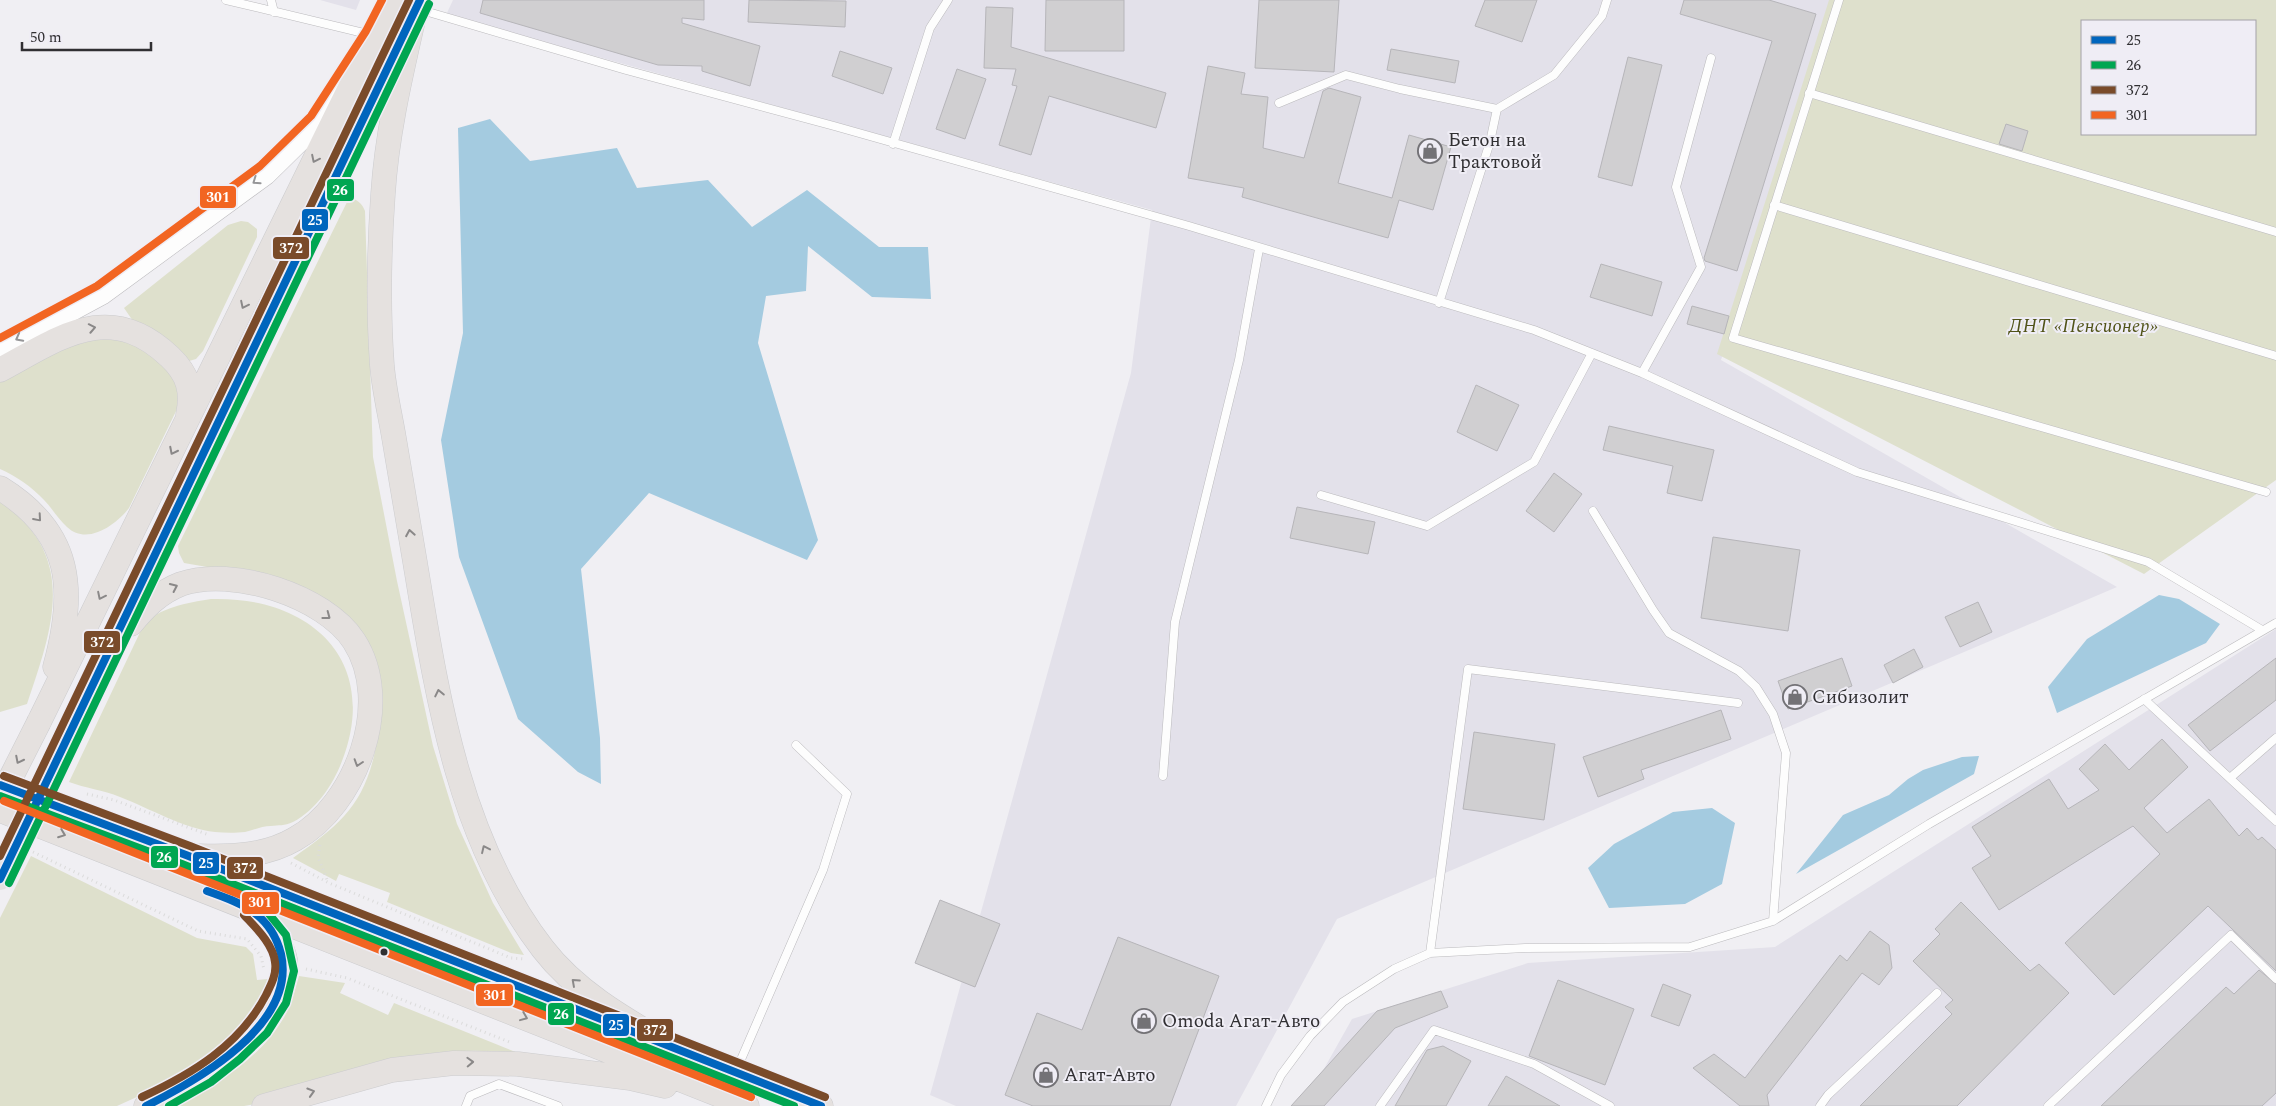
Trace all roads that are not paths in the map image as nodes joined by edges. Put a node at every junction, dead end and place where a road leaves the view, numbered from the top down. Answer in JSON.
{"nodes":[{"id":1,"x":229,"y":0,"type":"edge"},
{"id":2,"x":271,"y":0,"type":"edge"},
{"id":3,"x":393,"y":0,"type":"edge"},
{"id":4,"x":948,"y":0,"type":"edge"},
{"id":5,"x":1607,"y":0,"type":"edge"},
{"id":6,"x":1839,"y":0,"type":"edge"},
{"id":7,"x":418,"y":4,"type":"edge"},
{"id":8,"x":274,"y":12,"type":"junction"},
{"id":9,"x":375,"y":36,"type":"junction"},
{"id":10,"x":1711,"y":58,"type":"dead end"},
{"id":11,"x":1809,"y":93,"type":"junction"},
{"id":12,"x":1280,"y":103,"type":"dead end"},
{"id":13,"x":1497,"y":109,"type":"junction"},
{"id":14,"x":893,"y":144,"type":"junction"},
{"id":15,"x":1774,"y":205,"type":"junction"},
{"id":16,"x":2276,"y":232,"type":"edge"},
{"id":17,"x":1259,"y":249,"type":"junction"},
{"id":18,"x":1439,"y":303,"type":"junction"},
{"id":19,"x":0,"y":349,"type":"edge"},
{"id":20,"x":1592,"y":353,"type":"junction"},
{"id":21,"x":2276,"y":356,"type":"edge"},
{"id":22,"x":0,"y":370,"type":"edge"},
{"id":23,"x":1642,"y":373,"type":"junction"},
{"id":24,"x":186,"y":425,"type":"junction"},
{"id":25,"x":0,"y":488,"type":"edge"},
{"id":26,"x":2266,"y":492,"type":"dead end"},
{"id":27,"x":1321,"y":495,"type":"dead end"},
{"id":28,"x":1593,"y":511,"type":"dead end"},
{"id":29,"x":2276,"y":623,"type":"edge"},
{"id":30,"x":2262,"y":630,"type":"junction"},
{"id":31,"x":114,"y":644,"type":"junction"},
{"id":32,"x":2144,"y":699,"type":"junction"},
{"id":33,"x":1738,"y":703,"type":"dead end"},
{"id":34,"x":39,"y":722,"type":"junction"},
{"id":35,"x":2276,"y":738,"type":"edge"},
{"id":36,"x":796,"y":745,"type":"dead end"},
{"id":37,"x":1163,"y":776,"type":"dead end"},
{"id":38,"x":2230,"y":778,"type":"junction"},
{"id":39,"x":0,"y":784,"type":"edge"},
{"id":40,"x":0,"y":799,"type":"edge"},
{"id":41,"x":0,"y":810,"type":"edge"},
{"id":42,"x":2276,"y":821,"type":"edge"},
{"id":43,"x":186,"y":855,"type":"junction"},
{"id":44,"x":0,"y":879,"type":"edge"},
{"id":45,"x":252,"y":908,"type":"junction"},
{"id":46,"x":1773,"y":921,"type":"junction"},
{"id":47,"x":1430,"y":953,"type":"junction"},
{"id":48,"x":2276,"y":979,"type":"edge"},
{"id":49,"x":1937,"y":993,"type":"dead end"},
{"id":50,"x":674,"y":1048,"type":"junction"},
{"id":51,"x":735,"y":1073,"type":"junction"},
{"id":52,"x":739,"y":1103,"type":"edge"},
{"id":53,"x":146,"y":1106,"type":"edge"},
{"id":54,"x":264,"y":1106,"type":"edge"},
{"id":55,"x":466,"y":1106,"type":"edge"},
{"id":56,"x":558,"y":1106,"type":"edge"},
{"id":57,"x":821,"y":1106,"type":"edge"},
{"id":58,"x":1266,"y":1106,"type":"edge"},
{"id":59,"x":1380,"y":1106,"type":"edge"},
{"id":60,"x":1610,"y":1106,"type":"edge"},
{"id":61,"x":1820,"y":1106,"type":"edge"},
{"id":62,"x":2048,"y":1106,"type":"edge"}],
"edges":[{"from":1,"to":8,"type":"lane"},
{"from":2,"to":8,"type":"lane"},
{"from":3,"to":9,"type":"main road"},
{"from":4,"to":14,"type":"lane"},
{"from":5,"to":13,"type":"lane"},
{"from":6,"to":11,"type":"lane"},
{"from":7,"to":14,"type":"lane"},
{"from":7,"to":31,"type":"main road"},
{"from":50,"to":7,"type":"main road","one_way":true},
{"from":8,"to":9,"type":"lane"},
{"from":9,"to":19,"type":"main road","one_way":true},
{"from":9,"to":24,"type":"main road","one_way":true},
{"from":10,"to":23,"type":"lane"},
{"from":11,"to":15,"type":"lane"},
{"from":11,"to":16,"type":"lane"},
{"from":12,"to":13,"type":"lane"},
{"from":13,"to":18,"type":"lane"},
{"from":14,"to":17,"type":"lane"},
{"from":15,"to":21,"type":"lane"},
{"from":15,"to":26,"type":"lane"},
{"from":17,"to":18,"type":"lane"},
{"from":17,"to":37,"type":"lane"},
{"from":18,"to":20,"type":"lane"},
{"from":20,"to":23,"type":"lane"},
{"from":20,"to":27,"type":"lane"},
{"from":22,"to":24,"type":"main road","one_way":true},
{"from":23,"to":30,"type":"lane"},
{"from":24,"to":34,"type":"main road","one_way":true},
{"from":25,"to":34,"type":"main road","one_way":true},
{"from":28,"to":46,"type":"lane"},
{"from":29,"to":30,"type":"lane"},
{"from":30,"to":32,"type":"lane"},
{"from":31,"to":43,"type":"main road","one_way":true},
{"from":31,"to":44,"type":"main road","bridge":true},
{"from":32,"to":38,"type":"lane"},
{"from":32,"to":46,"type":"lane"},
{"from":33,"to":47,"type":"lane"},
{"from":34,"to":40,"type":"main road","one_way":true,"bridge":true},
{"from":35,"to":38,"type":"lane"},
{"from":36,"to":51,"type":"lane"},
{"from":38,"to":42,"type":"lane"},
{"from":39,"to":43,"type":"main road"},
{"from":41,"to":45,"type":"main road","one_way":true},
{"from":43,"to":50,"type":"main road"},
{"from":45,"to":52,"type":"main road","one_way":true},
{"from":45,"to":53,"type":"main road"},
{"from":46,"to":47,"type":"lane"},
{"from":47,"to":58,"type":"lane"},
{"from":48,"to":62,"type":"lane"},
{"from":49,"to":61,"type":"lane"},
{"from":50,"to":51,"type":"main road"},
{"from":51,"to":57,"type":"main road"},
{"from":54,"to":52,"type":"main road","one_way":true},
{"from":55,"to":56,"type":"lane"},
{"from":59,"to":60,"type":"lane"}]}
